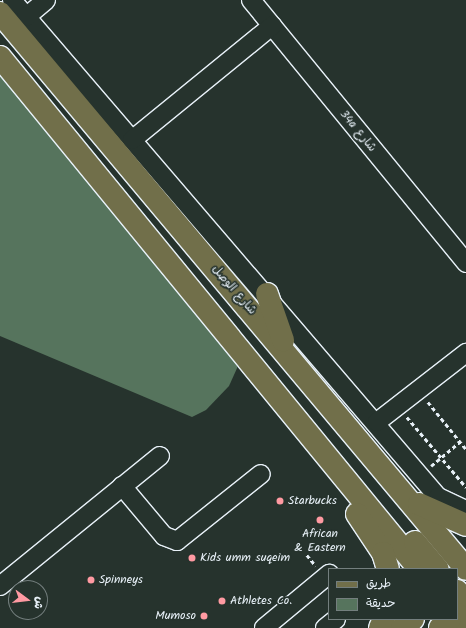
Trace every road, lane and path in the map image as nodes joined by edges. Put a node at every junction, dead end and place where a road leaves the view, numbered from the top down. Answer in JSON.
{"nodes":[{"id":1,"x":12,"y":0,"type":"edge"},
{"id":2,"x":46,"y":0,"type":"edge"},
{"id":3,"x":251,"y":0,"type":"edge"},
{"id":4,"x":0,"y":13,"type":"edge"},
{"id":5,"x":26,"y":17,"type":"junction"},
{"id":6,"x":272,"y":26,"type":"junction"},
{"id":7,"x":0,"y":57,"type":"edge"},
{"id":8,"x":132,"y":140,"type":"junction"},
{"id":9,"x":466,"y":263,"type":"edge"},
{"id":10,"x":268,"y":294,"type":"junction"},
{"id":11,"x":286,"y":350,"type":"junction"},
{"id":12,"x":466,"y":353,"type":"edge"},
{"id":13,"x":419,"y":390,"type":"junction"},
{"id":14,"x":398,"y":406,"type":"junction"},
{"id":15,"x":377,"y":422,"type":"junction"},
{"id":16,"x":307,"y":432,"type":"junction"},
{"id":17,"x":460,"y":442,"type":"junction"},
{"id":18,"x":466,"y":449,"type":"edge"},
{"id":19,"x":160,"y":456,"type":"dead end"},
{"id":20,"x":442,"y":456,"type":"junction"},
{"id":21,"x":328,"y":458,"type":"junction"},
{"id":22,"x":261,"y":474,"type":"dead end"},
{"id":23,"x":421,"y":476,"type":"junction"},
{"id":24,"x":122,"y":486,"type":"junction"},
{"id":25,"x":466,"y":487,"type":"edge"},
{"id":26,"x":406,"y":496,"type":"junction"},
{"id":27,"x":466,"y":510,"type":"edge"},
{"id":28,"x":466,"y":525,"type":"edge"},
{"id":29,"x":388,"y":568,"type":"edge"},
{"id":30,"x":418,"y":568,"type":"edge"},
{"id":31,"x":437,"y":568,"type":"edge"},
{"id":32,"x":466,"y":569,"type":"edge"},
{"id":33,"x":328,"y":575,"type":"edge"},
{"id":34,"x":466,"y":575,"type":"edge"},
{"id":35,"x":458,"y":582,"type":"edge"},
{"id":36,"x":1,"y":587,"type":"edge"},
{"id":37,"x":458,"y":592,"type":"edge"},
{"id":38,"x":466,"y":603,"type":"edge"},
{"id":39,"x":458,"y":612,"type":"edge"},
{"id":40,"x":458,"y":614,"type":"edge"},
{"id":41,"x":335,"y":620,"type":"edge"},
{"id":42,"x":413,"y":620,"type":"edge"},
{"id":43,"x":449,"y":620,"type":"edge"},
{"id":44,"x":466,"y":626,"type":"edge"},
{"id":45,"x":264,"y":628,"type":"edge"},
{"id":46,"x":325,"y":628,"type":"edge"},
{"id":47,"x":402,"y":628,"type":"edge"},
{"id":48,"x":440,"y":628,"type":"edge"},
{"id":49,"x":463,"y":628,"type":"edge"}],
"edges":[{"from":1,"to":5,"type":"street","name":"شارع الوصل"},
{"from":2,"to":5,"type":"street"},
{"from":3,"to":6,"type":"street","name":"34a شارع"},
{"from":4,"to":11,"type":"main road","name":"شارع الوصل"},
{"from":5,"to":8,"type":"street","name":"شارع الوصل"},
{"from":6,"to":8,"type":"street"},
{"from":6,"to":9,"type":"street","name":"34a شارع"},
{"from":7,"to":16,"type":"main road"},
{"from":8,"to":10,"type":"street","name":"شارع الوصل"},
{"from":10,"to":11,"type":"main road"},
{"from":10,"to":15,"type":"street","name":"شارع الوصل"},
{"from":11,"to":26,"type":"main road","name":"شارع الوصل"},
{"from":12,"to":13,"type":"street"},
{"from":13,"to":14,"type":"street"},
{"from":13,"to":17,"type":"path"},
{"from":14,"to":15,"type":"street"},
{"from":14,"to":20,"type":"path"},
{"from":15,"to":23,"type":"street","name":"شارع الوصل"},
{"from":16,"to":21,"type":"main road"},
{"from":16,"to":31,"type":"main road"},
{"from":17,"to":18,"type":"path"},
{"from":17,"to":20,"type":"path"},
{"from":19,"to":24,"type":"street"},
{"from":20,"to":23,"type":"path"},
{"from":20,"to":25,"type":"path"},
{"from":21,"to":29,"type":"main road"},
{"from":21,"to":30,"type":"main road"},
{"from":22,"to":24,"type":"street"},
{"from":23,"to":27,"type":"street","name":"شارع الوصل"},
{"from":24,"to":36,"type":"street"},
{"from":26,"to":28,"type":"main road"},
{"from":26,"to":32,"type":"main road","name":"شارع الوصل"},
{"from":33,"to":45,"type":"street"},
{"from":34,"to":35,"type":"main road"},
{"from":37,"to":38,"type":"main road"},
{"from":38,"to":39,"type":"main road"},
{"from":40,"to":44,"type":"main road"},
{"from":41,"to":46,"type":"street"},
{"from":42,"to":47,"type":"main road"},
{"from":43,"to":48,"type":"main road"},
{"from":44,"to":49,"type":"main road"}]}
